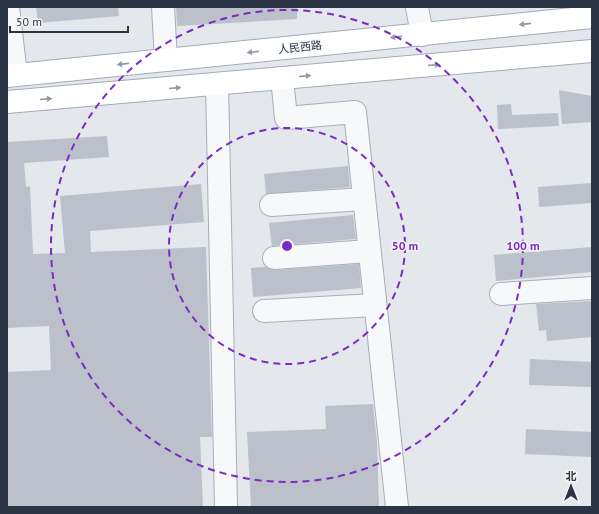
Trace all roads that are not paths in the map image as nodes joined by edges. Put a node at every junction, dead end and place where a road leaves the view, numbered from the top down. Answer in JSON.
{"nodes":[{"id":1,"x":8,"y":7,"type":"edge"},
{"id":2,"x":163,"y":7,"type":"edge"},
{"id":3,"x":417,"y":7,"type":"edge"},
{"id":4,"x":557,"y":14,"type":"edge"},
{"id":5,"x":592,"y":17,"type":"edge"},
{"id":6,"x":422,"y":35,"type":"junction"},
{"id":7,"x":592,"y":51,"type":"edge"},
{"id":8,"x":166,"y":60,"type":"junction"},
{"id":9,"x":12,"y":75,"type":"edge"},
{"id":10,"x":282,"y":78,"type":"junction"},
{"id":11,"x":218,"y":84,"type":"junction"},
{"id":12,"x":7,"y":102,"type":"edge"},
{"id":13,"x":364,"y":199,"type":"junction"},
{"id":14,"x":271,"y":205,"type":"dead end"},
{"id":15,"x":370,"y":251,"type":"junction"},
{"id":16,"x":274,"y":258,"type":"dead end"},
{"id":17,"x":592,"y":288,"type":"edge"},
{"id":18,"x":500,"y":294,"type":"dead end"},
{"id":19,"x":375,"y":305,"type":"junction"},
{"id":20,"x":264,"y":311,"type":"dead end"},
{"id":21,"x":226,"y":507,"type":"edge"},
{"id":22,"x":397,"y":507,"type":"edge"}],
"edges":[{"from":1,"to":9,"type":"street"},
{"from":2,"to":8,"type":"street"},
{"from":3,"to":6,"type":"street"},
{"from":4,"to":5,"type":"main road","name":"人民西路"},
{"from":4,"to":6,"type":"main road","name":"人民西路","one_way":true},
{"from":6,"to":8,"type":"main road","name":"人民西路","one_way":true},
{"from":10,"to":7,"type":"main road","one_way":true},
{"from":8,"to":9,"type":"main road","name":"人民西路","one_way":true},
{"from":10,"to":11,"type":"main road"},
{"from":10,"to":13,"type":"street"},
{"from":12,"to":11,"type":"main road","one_way":true},
{"from":11,"to":21,"type":"street"},
{"from":13,"to":14,"type":"street"},
{"from":13,"to":15,"type":"street"},
{"from":15,"to":16,"type":"street"},
{"from":15,"to":19,"type":"street"},
{"from":17,"to":18,"type":"street"},
{"from":19,"to":20,"type":"street"},
{"from":19,"to":22,"type":"street"}]}
